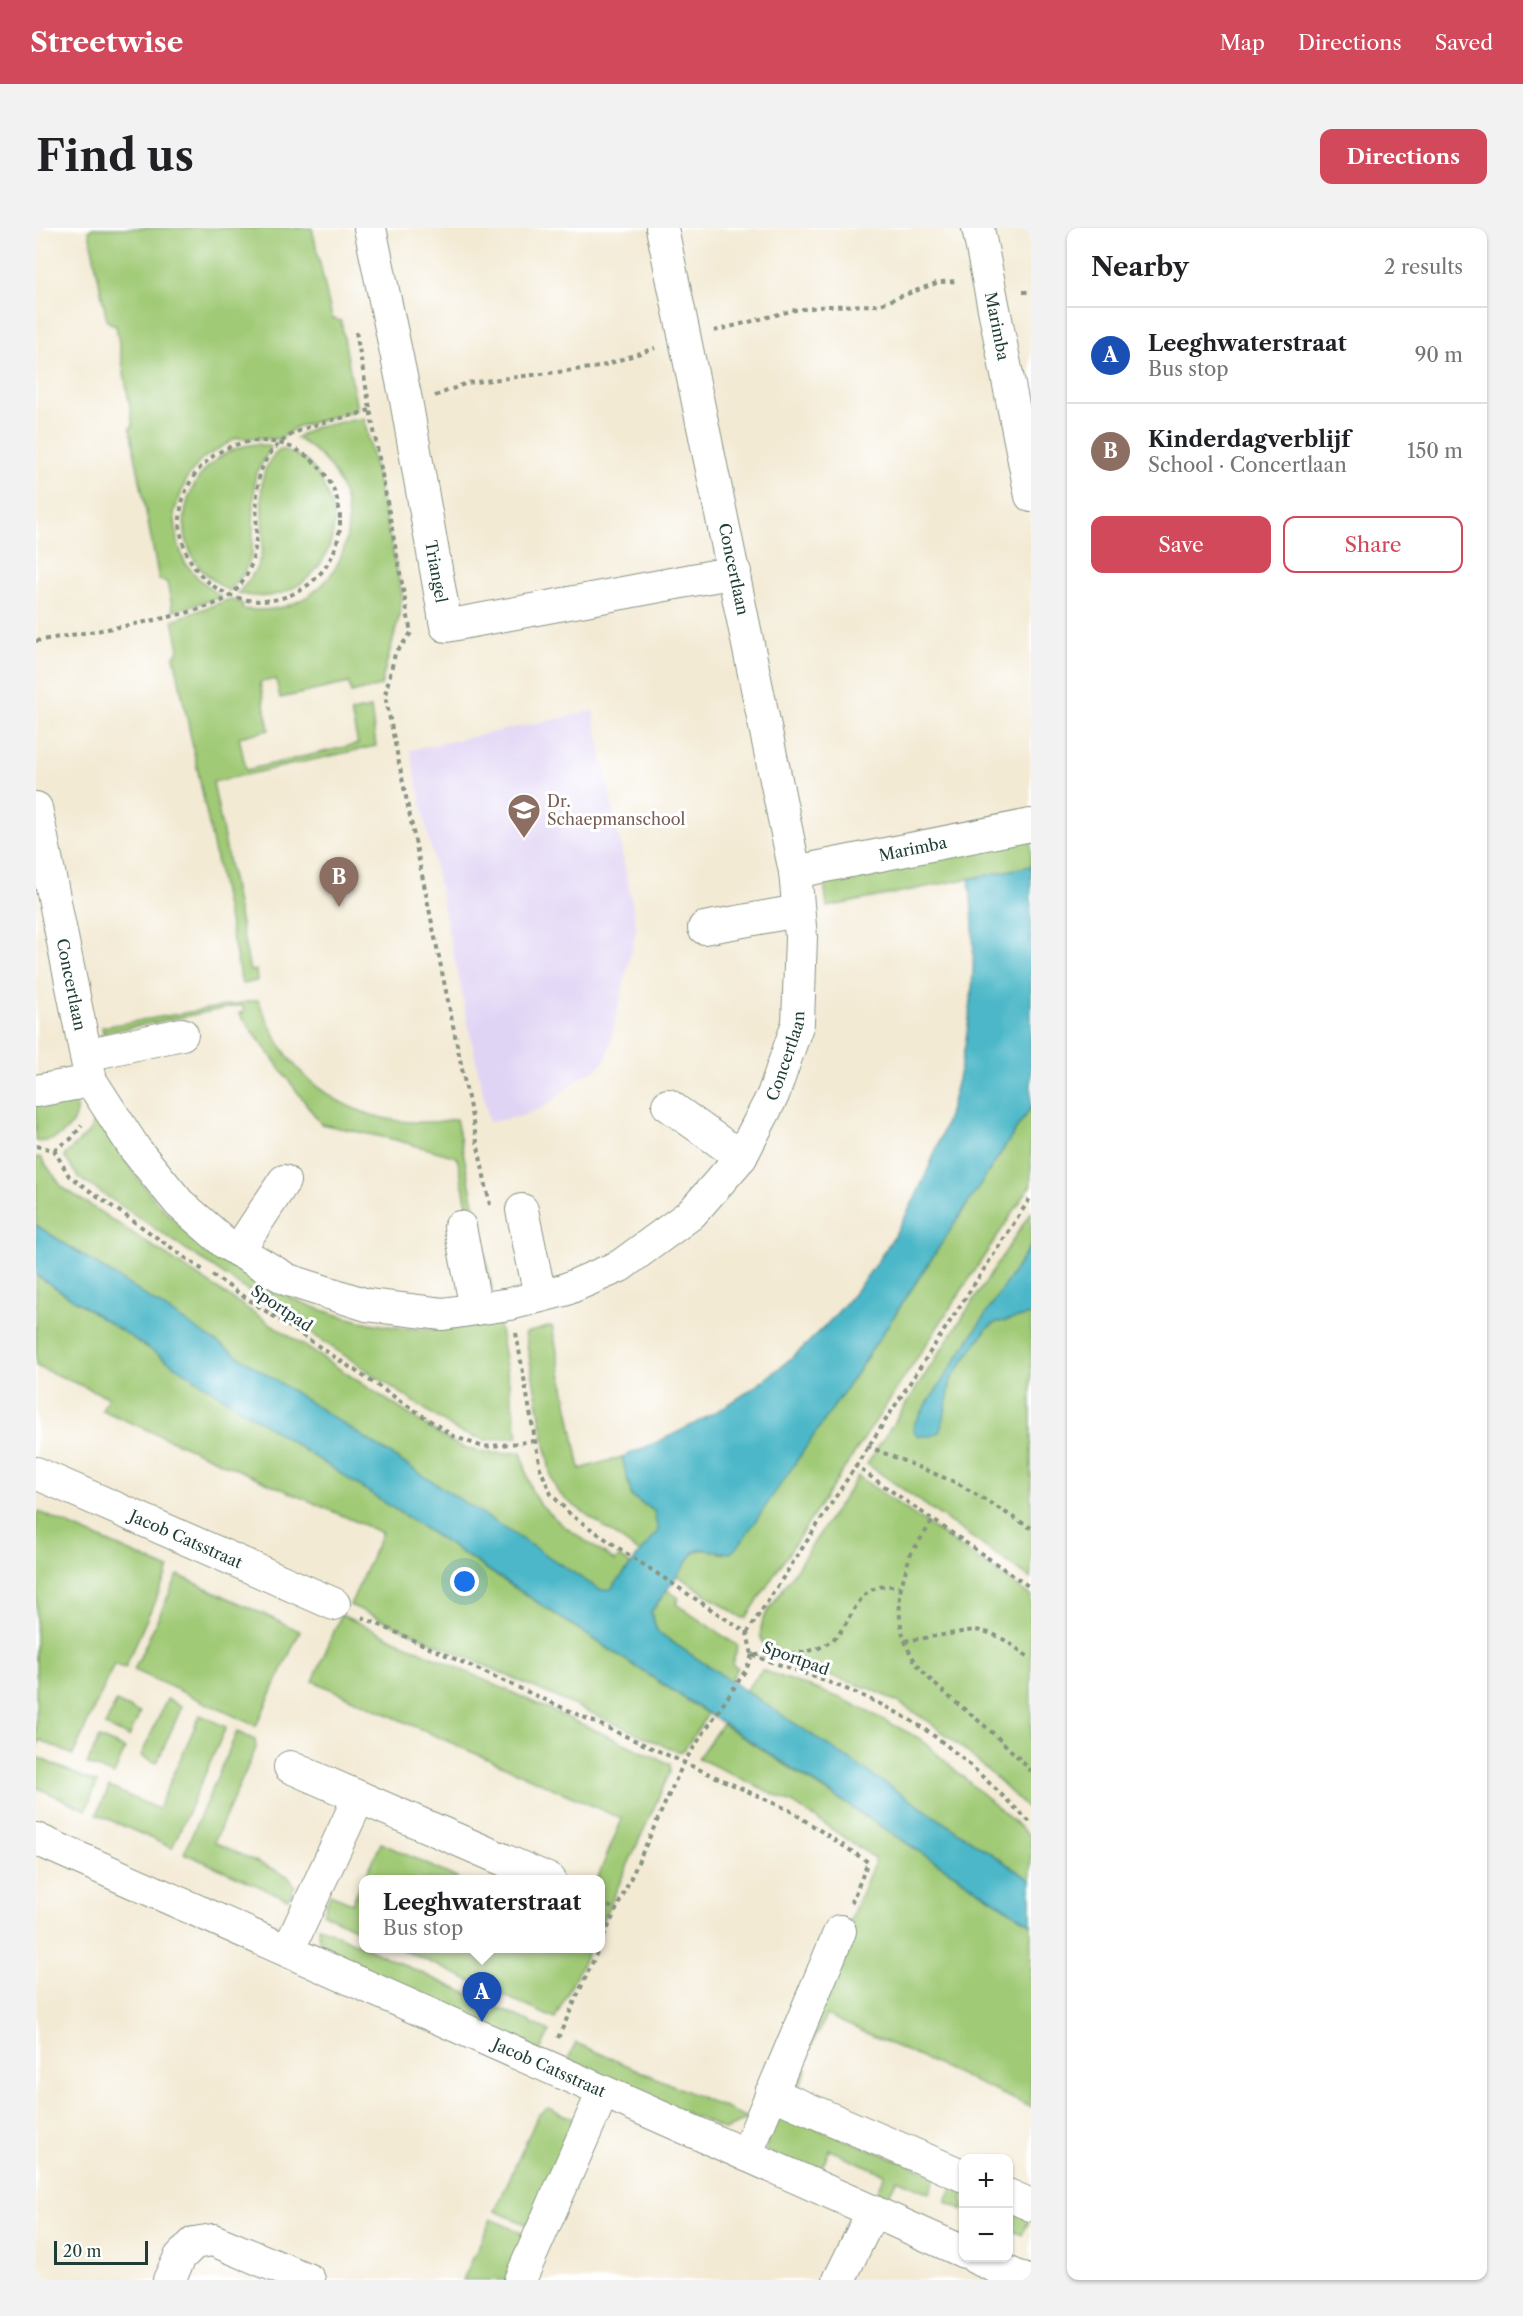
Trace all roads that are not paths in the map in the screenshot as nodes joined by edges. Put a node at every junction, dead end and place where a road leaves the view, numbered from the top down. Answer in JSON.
{"nodes":[{"id":1,"x":370,"y":228,"type":"edge"},
{"id":2,"x":662,"y":228,"type":"edge"},
{"id":3,"x":978,"y":228,"type":"edge"},
{"id":4,"x":1031,"y":496,"type":"edge"},
{"id":5,"x":735,"y":572,"type":"junction"},
{"id":6,"x":36,"y":808,"type":"edge"},
{"id":7,"x":1031,"y":825,"type":"edge"},
{"id":8,"x":795,"y":872,"type":"junction"},
{"id":9,"x":798,"y":910,"type":"junction"},
{"id":10,"x":704,"y":928,"type":"dead end"},
{"id":11,"x":182,"y":1034,"type":"dead end"},
{"id":12,"x":89,"y":1068,"type":"junction"},
{"id":13,"x":36,"y":1091,"type":"edge"},
{"id":14,"x":668,"y":1105,"type":"dead end"},
{"id":15,"x":741,"y":1157,"type":"junction"},
{"id":16,"x":284,"y":1181,"type":"dead end"},
{"id":17,"x":522,"y":1210,"type":"dead end"},
{"id":18,"x":460,"y":1227,"type":"dead end"},
{"id":19,"x":238,"y":1251,"type":"junction"},
{"id":20,"x":540,"y":1296,"type":"junction"},
{"id":21,"x":476,"y":1309,"type":"junction"},
{"id":22,"x":36,"y":1473,"type":"edge"},
{"id":23,"x":334,"y":1604,"type":"road end"},
{"id":24,"x":290,"y":1767,"type":"dead end"},
{"id":25,"x":359,"y":1797,"type":"junction"},
{"id":26,"x":36,"y":1839,"type":"edge"},
{"id":27,"x":538,"y":1875,"type":"edge"},
{"id":28,"x":840,"y":1931,"type":"road end"},
{"id":29,"x":288,"y":1951,"type":"junction"},
{"id":30,"x":603,"y":2092,"type":"junction"},
{"id":31,"x":771,"y":2092,"type":"junction"},
{"id":32,"x":746,"y":2155,"type":"junction"},
{"id":33,"x":959,"y":2174,"type":"edge"},
{"id":34,"x":1013,"y":2197,"type":"edge"},
{"id":35,"x":1031,"y":2205,"type":"edge"},
{"id":36,"x":873,"y":2211,"type":"junction"},
{"id":37,"x":959,"y":2250,"type":"edge"},
{"id":38,"x":984,"y":2262,"type":"edge"},
{"id":39,"x":170,"y":2280,"type":"edge"},
{"id":40,"x":309,"y":2280,"type":"edge"},
{"id":41,"x":520,"y":2280,"type":"edge"},
{"id":42,"x":839,"y":2280,"type":"edge"},
{"id":43,"x":1025,"y":2280,"type":"edge"}],
"edges":[{"from":1,"to":5,"type":"street","name":"Triangel"},
{"from":2,"to":5,"type":"street","name":"Concertlaan"},
{"from":3,"to":4,"type":"street","name":"Marimba"},
{"from":5,"to":8,"type":"street","name":"Concertlaan"},
{"from":6,"to":12,"type":"street","name":"Concertlaan"},
{"from":7,"to":8,"type":"street","name":"Marimba"},
{"from":8,"to":9,"type":"street","name":"Concertlaan"},
{"from":9,"to":10,"type":"street"},
{"from":9,"to":15,"type":"street","name":"Concertlaan"},
{"from":11,"to":12,"type":"street"},
{"from":12,"to":13,"type":"street"},
{"from":12,"to":19,"type":"street","name":"Concertlaan"},
{"from":14,"to":15,"type":"street"},
{"from":15,"to":20,"type":"street","name":"Concertlaan"},
{"from":16,"to":19,"type":"street"},
{"from":17,"to":20,"type":"street"},
{"from":18,"to":21,"type":"street"},
{"from":19,"to":21,"type":"street","name":"Concertlaan"},
{"from":20,"to":21,"type":"street","name":"Concertlaan"},
{"from":22,"to":23,"type":"street","name":"Jacob Catsstraat"},
{"from":24,"to":25,"type":"street"},
{"from":25,"to":27,"type":"street"},
{"from":25,"to":29,"type":"street"},
{"from":26,"to":29,"type":"street","name":"Jacob Catsstraat"},
{"from":28,"to":31,"type":"street"},
{"from":29,"to":30,"type":"street","name":"Jacob Catsstraat"},
{"from":30,"to":32,"type":"street","name":"Jacob Catsstraat"},
{"from":30,"to":41,"type":"street"},
{"from":31,"to":32,"type":"street"},
{"from":31,"to":33,"type":"street"},
{"from":32,"to":36,"type":"street","name":"Jacob Catsstraat"},
{"from":34,"to":35,"type":"street"},
{"from":36,"to":37,"type":"street","name":"Jacob Catsstraat"},
{"from":36,"to":42,"type":"street"},
{"from":38,"to":43,"type":"street"},
{"from":39,"to":40,"type":"street"}]}
